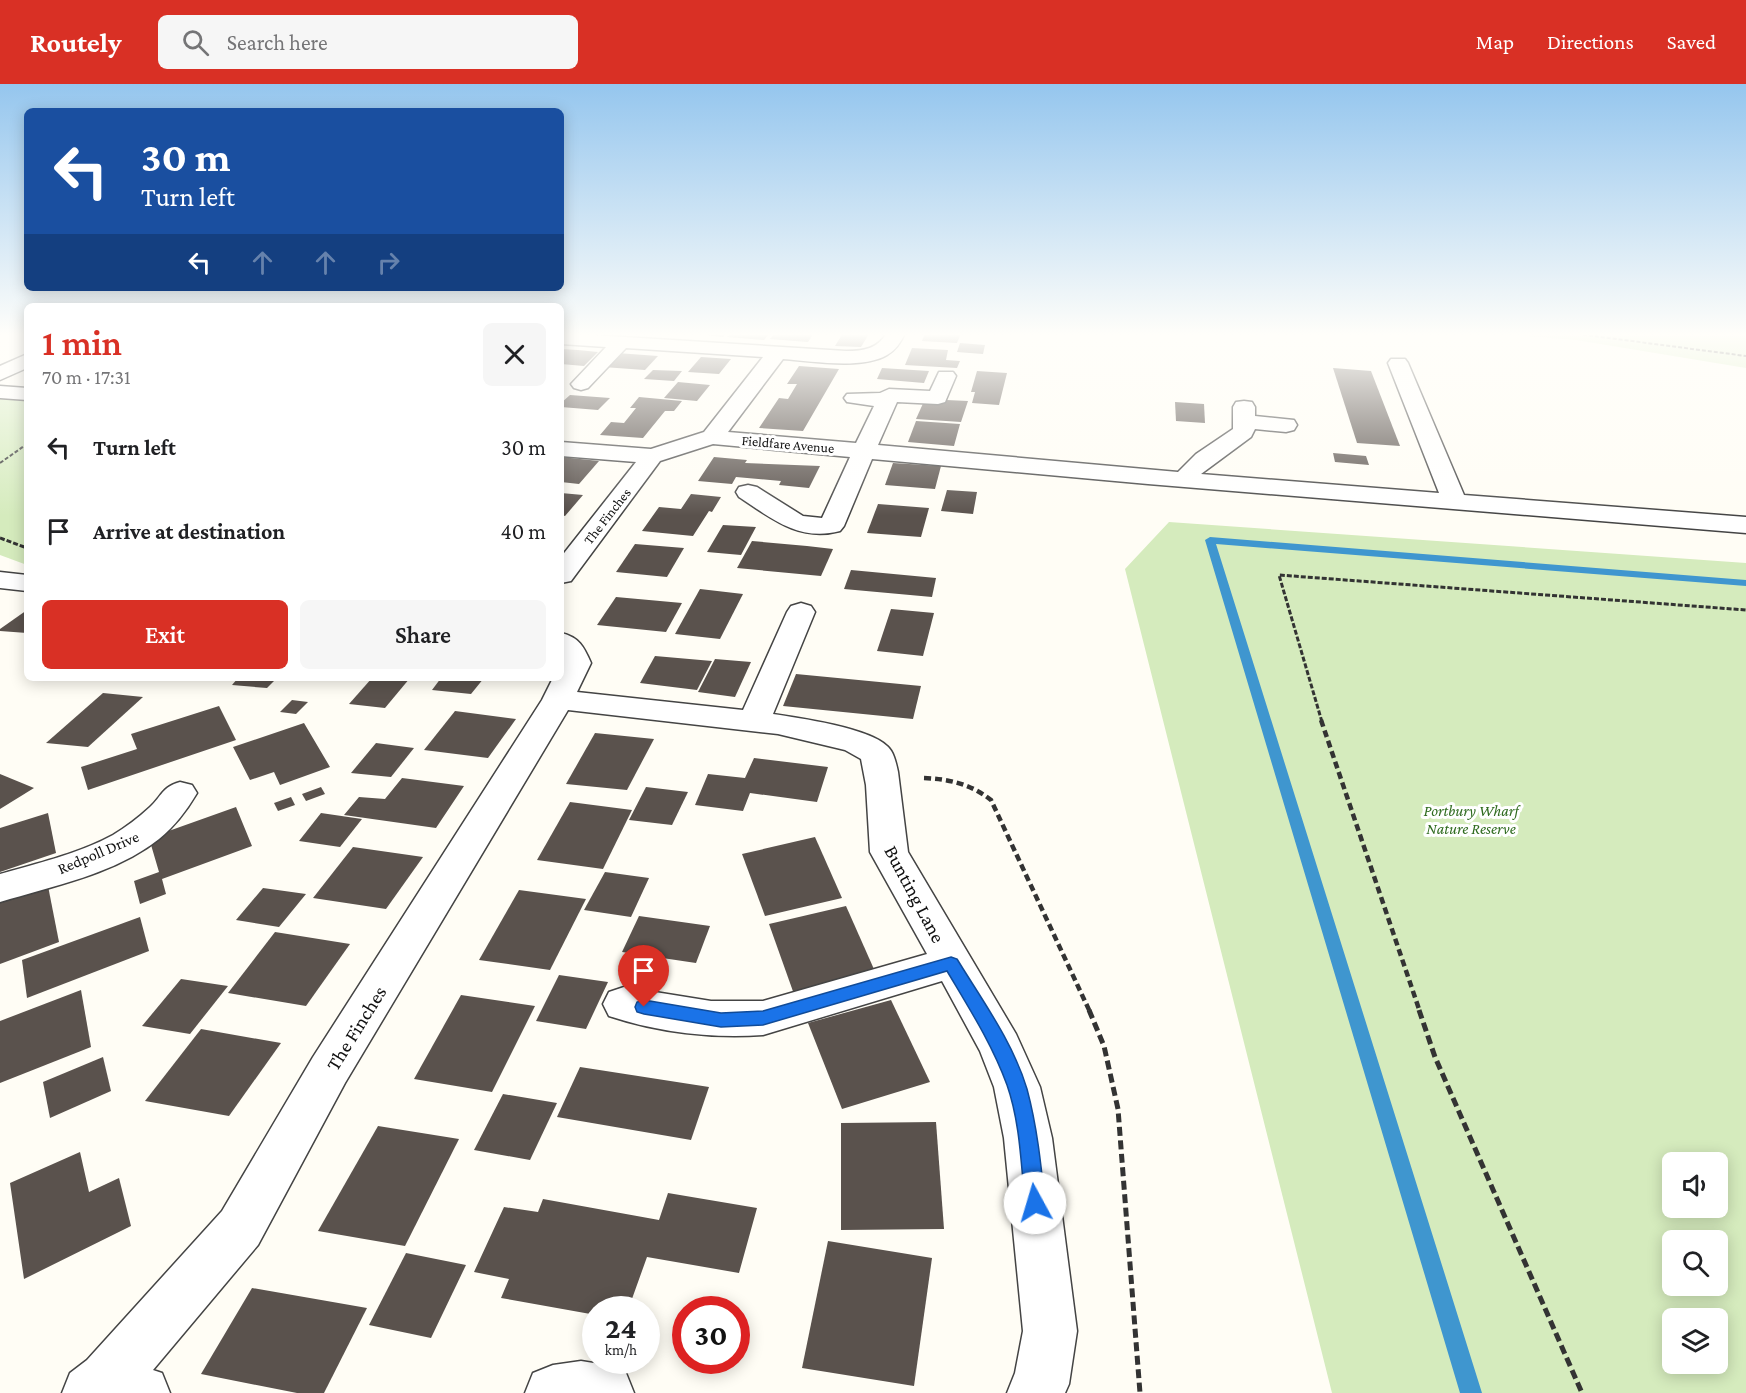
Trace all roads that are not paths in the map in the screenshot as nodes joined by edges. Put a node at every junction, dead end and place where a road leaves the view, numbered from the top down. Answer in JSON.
{"nodes":[{"id":1,"x":747,"y":394,"type":"edge"},
{"id":2,"x":939,"y":394,"type":"edge"},
{"id":3,"x":1411,"y":394,"type":"edge"},
{"id":4,"x":854,"y":398,"type":"dead end"},
{"id":5,"x":886,"y":400,"type":"junction"},
{"id":6,"x":1286,"y":425,"type":"dead end"},
{"id":7,"x":712,"y":437,"type":"junction"},
{"id":8,"x":564,"y":449,"type":"edge"},
{"id":9,"x":864,"y":450,"type":"junction"},
{"id":10,"x":652,"y":456,"type":"junction"},
{"id":11,"x":1184,"y":480,"type":"junction"},
{"id":12,"x":748,"y":492,"type":"dead end"},
{"id":13,"x":1454,"y":501,"type":"junction"},
{"id":14,"x":1746,"y":525,"type":"edge"},
{"id":15,"x":564,"y":571,"type":"edge"},
{"id":16,"x":0,"y":580,"type":"edge"},
{"id":17,"x":24,"y":583,"type":"edge"},
{"id":18,"x":801,"y":612,"type":"dead end"},
{"id":19,"x":564,"y":644,"type":"edge"},
{"id":20,"x":558,"y":700,"type":"junction"},
{"id":21,"x":754,"y":722,"type":"junction"},
{"id":22,"x":180,"y":793,"type":"dead end"},
{"id":23,"x":0,"y":888,"type":"edge"},
{"id":24,"x":951,"y":963,"type":"junction"},
{"id":25,"x":624,"y":1004,"type":"dead end"},
{"id":26,"x":113,"y":1389,"type":"edge"},
{"id":27,"x":553,"y":1393,"type":"edge"},
{"id":28,"x":606,"y":1393,"type":"edge"},
{"id":29,"x":1035,"y":1393,"type":"edge"}],
"edges":[{"from":1,"to":7,"type":"street","name":"Fieldfare Avenue"},
{"from":2,"to":5,"type":"street"},
{"from":3,"to":13,"type":"street"},
{"from":4,"to":5,"type":"street"},
{"from":5,"to":9,"type":"street"},
{"from":6,"to":11,"type":"street"},
{"from":7,"to":9,"type":"street","name":"Fieldfare Avenue"},
{"from":7,"to":10,"type":"street","name":"Fieldfare Avenue"},
{"from":8,"to":10,"type":"street","name":"Fieldfare Avenue"},
{"from":9,"to":11,"type":"street","name":"Fieldfare Avenue"},
{"from":9,"to":12,"type":"street"},
{"from":10,"to":15,"type":"street","name":"The Finches"},
{"from":11,"to":13,"type":"street","name":"Fieldfare Avenue"},
{"from":13,"to":14,"type":"street","name":"Fieldfare Avenue"},
{"from":16,"to":17,"type":"street"},
{"from":18,"to":21,"type":"street"},
{"from":19,"to":20,"type":"street","name":"The Finches"},
{"from":20,"to":21,"type":"street","name":"Bunting Lane"},
{"from":20,"to":26,"type":"street","name":"The Finches"},
{"from":21,"to":24,"type":"street","name":"Bunting Lane"},
{"from":22,"to":23,"type":"street","name":"Redpoll Drive"},
{"from":24,"to":25,"type":"street"},
{"from":24,"to":29,"type":"street","name":"Bunting Lane"},
{"from":27,"to":28,"type":"street"}]}
